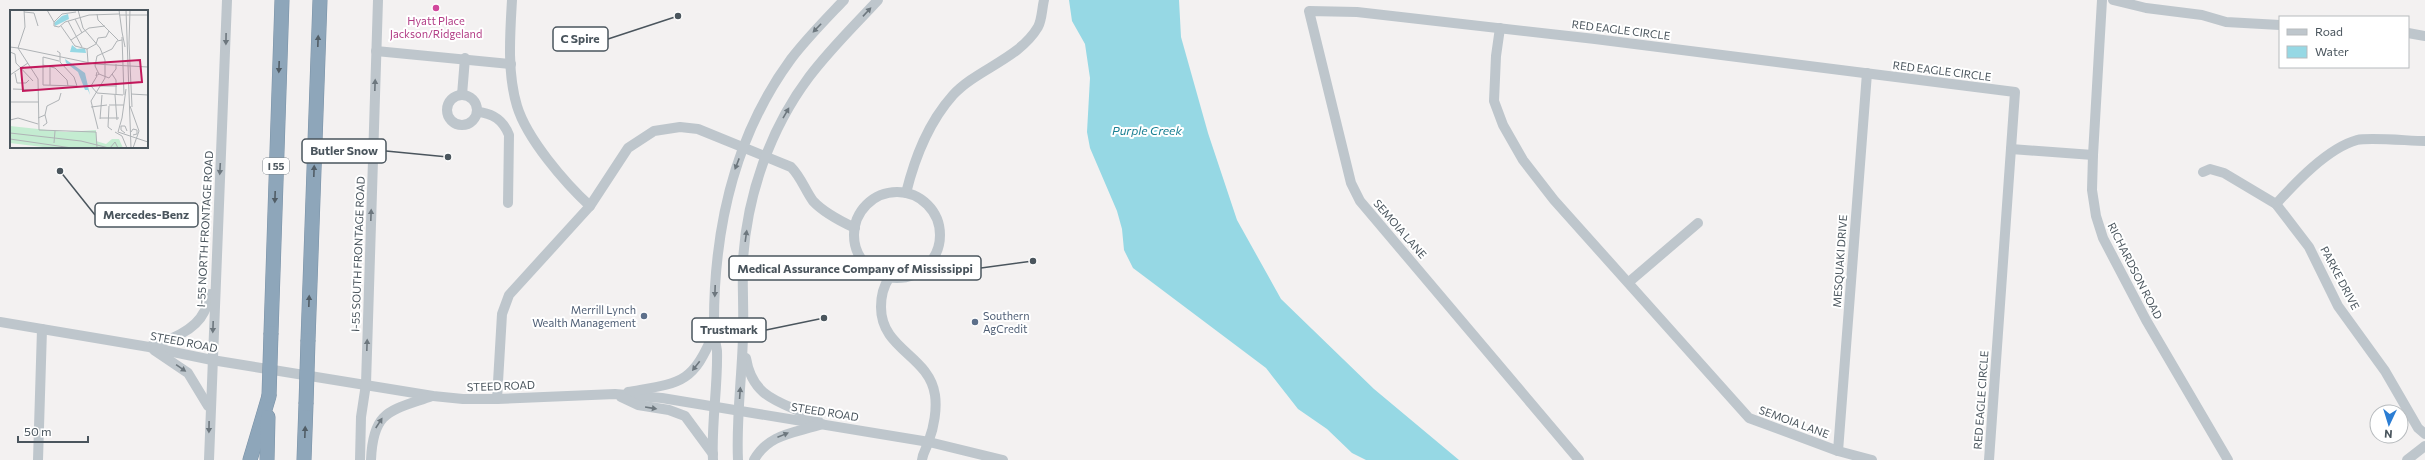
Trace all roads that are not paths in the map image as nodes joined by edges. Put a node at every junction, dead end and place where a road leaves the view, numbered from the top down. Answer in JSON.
{"nodes":[{"id":1,"x":227,"y":0,"type":"edge"},
{"id":2,"x":282,"y":0,"type":"edge"},
{"id":3,"x":320,"y":0,"type":"edge"},
{"id":4,"x":378,"y":0,"type":"edge"},
{"id":5,"x":512,"y":0,"type":"edge"},
{"id":6,"x":843,"y":0,"type":"edge"},
{"id":7,"x":878,"y":0,"type":"edge"},
{"id":8,"x":1044,"y":0,"type":"edge"},
{"id":9,"x":2102,"y":0,"type":"edge"},
{"id":10,"x":2113,"y":0,"type":"edge"},
{"id":11,"x":1357,"y":12,"type":"joint"},
{"id":12,"x":2279,"y":25,"type":"edge"},
{"id":13,"x":1500,"y":28,"type":"junction"},
{"id":14,"x":2409,"y":33,"type":"edge"},
{"id":15,"x":2425,"y":36,"type":"edge"},
{"id":16,"x":376,"y":51,"type":"junction"},
{"id":17,"x":464,"y":58,"type":"junction"},
{"id":18,"x":511,"y":64,"type":"junction"},
{"id":19,"x":1867,"y":73,"type":"junction"},
{"id":20,"x":462,"y":95,"type":"junction"},
{"id":21,"x":477,"y":112,"type":"junction"},
{"id":22,"x":2425,"y":141,"type":"edge"},
{"id":23,"x":743,"y":147,"type":"junction"},
{"id":24,"x":2011,"y":149,"type":"junction"},
{"id":25,"x":2092,"y":155,"type":"junction"},
{"id":26,"x":765,"y":156,"type":"junction"},
{"id":27,"x":2203,"y":172,"type":"dead end"},
{"id":28,"x":906,"y":193,"type":"junction"},
{"id":29,"x":508,"y":203,"type":"dead end"},
{"id":30,"x":2276,"y":204,"type":"junction"},
{"id":31,"x":590,"y":206,"type":"junction"},
{"id":32,"x":1698,"y":224,"type":"dead end"},
{"id":33,"x":855,"y":228,"type":"junction"},
{"id":34,"x":889,"y":278,"type":"junction"},
{"id":35,"x":214,"y":282,"type":"junction"},
{"id":36,"x":1629,"y":282,"type":"junction"},
{"id":37,"x":0,"y":322,"type":"edge"},
{"id":38,"x":42,"y":329,"type":"junction"},
{"id":39,"x":714,"y":332,"type":"junction"},
{"id":40,"x":743,"y":335,"type":"junction"},
{"id":41,"x":149,"y":347,"type":"junction"},
{"id":42,"x":212,"y":360,"type":"junction"},
{"id":43,"x":366,"y":384,"type":"junction"},
{"id":44,"x":615,"y":394,"type":"junction"},
{"id":45,"x":269,"y":396,"type":"junction"},
{"id":46,"x":433,"y":396,"type":"junction"},
{"id":47,"x":497,"y":399,"type":"junction"},
{"id":48,"x":714,"y":406,"type":"junction"},
{"id":49,"x":210,"y":410,"type":"junction"},
{"id":50,"x":739,"y":410,"type":"junction"},
{"id":51,"x":823,"y":423,"type":"junction"},
{"id":52,"x":2425,"y":434,"type":"edge"},
{"id":53,"x":929,"y":442,"type":"junction"},
{"id":54,"x":2425,"y":446,"type":"edge"},
{"id":55,"x":1838,"y":451,"type":"junction"},
{"id":56,"x":713,"y":457,"type":"edge"},
{"id":57,"x":38,"y":460,"type":"edge"},
{"id":58,"x":209,"y":460,"type":"edge"},
{"id":59,"x":250,"y":460,"type":"edge"},
{"id":60,"x":267,"y":460,"type":"edge"},
{"id":61,"x":304,"y":460,"type":"edge"},
{"id":62,"x":360,"y":460,"type":"edge"},
{"id":63,"x":371,"y":460,"type":"edge"},
{"id":64,"x":738,"y":460,"type":"edge"},
{"id":65,"x":754,"y":460,"type":"edge"},
{"id":66,"x":922,"y":460,"type":"edge"},
{"id":67,"x":1003,"y":460,"type":"edge"},
{"id":68,"x":1579,"y":460,"type":"edge"},
{"id":69,"x":1872,"y":460,"type":"edge"},
{"id":70,"x":1989,"y":460,"type":"edge"},
{"id":71,"x":2228,"y":460,"type":"edge"},
{"id":72,"x":2407,"y":460,"type":"edge"}],
"edges":[{"from":1,"to":35,"type":"street","name":"I-55 NORTH FRONTAGE ROAD","one_way":true},
{"from":2,"to":45,"type":"highway","number":"I 55","one_way":true,"bridge":true},
{"from":61,"to":3,"type":"highway","one_way":true,"bridge":true},
{"from":4,"to":16,"type":"street","name":"I-55 SOUTH FRONTAGE ROAD"},
{"from":5,"to":18,"type":"street"},
{"from":6,"to":23,"type":"street","one_way":true},
{"from":26,"to":7,"type":"street","one_way":true},
{"from":8,"to":28,"type":"street"},
{"from":9,"to":25,"type":"street","name":"RICHARDSON ROAD"},
{"from":10,"to":12,"type":"street"},
{"from":11,"to":13,"type":"street","name":"RED EAGLE CIRCLE"},
{"from":11,"to":68,"type":"street","name":"SEMOIA LANE"},
{"from":13,"to":19,"type":"street","name":"RED EAGLE CIRCLE"},
{"from":13,"to":36,"type":"street"},
{"from":14,"to":15,"type":"street"},
{"from":16,"to":17,"type":"street"},
{"from":43,"to":16,"type":"street","name":"I-55 SOUTH FRONTAGE ROAD","one_way":true},
{"from":17,"to":18,"type":"street"},
{"from":17,"to":20,"type":"street"},
{"from":18,"to":31,"type":"street"},
{"from":19,"to":24,"type":"street","name":"RED EAGLE CIRCLE"},
{"from":19,"to":55,"type":"street","name":"MESQUAKI DRIVE"},
{"from":20,"to":21,"type":"street"},
{"from":20,"to":21,"type":"street"},
{"from":21,"to":29,"type":"street"},
{"from":22,"to":30,"type":"street"},
{"from":23,"to":26,"type":"street"},
{"from":23,"to":31,"type":"street"},
{"from":23,"to":39,"type":"street","one_way":true},
{"from":24,"to":25,"type":"street"},
{"from":24,"to":70,"type":"street","name":"RED EAGLE CIRCLE"},
{"from":25,"to":71,"type":"street","name":"RICHARDSON ROAD"},
{"from":26,"to":33,"type":"street"},
{"from":40,"to":26,"type":"street","one_way":true},
{"from":27,"to":30,"type":"street","name":"PARKE DRIVE"},
{"from":28,"to":33,"type":"street"},
{"from":28,"to":34,"type":"street"},
{"from":30,"to":52,"type":"street","name":"PARKE DRIVE"},
{"from":31,"to":47,"type":"street"},
{"from":32,"to":36,"type":"street"},
{"from":33,"to":34,"type":"street"},
{"from":34,"to":53,"type":"street"},
{"from":35,"to":41,"type":"street"},
{"from":35,"to":42,"type":"street","name":"I-55 NORTH FRONTAGE ROAD","one_way":true},
{"from":36,"to":55,"type":"street","name":"SEMOIA LANE"},
{"from":37,"to":38,"type":"street","name":"STEED ROAD"},
{"from":38,"to":41,"type":"street","name":"STEED ROAD"},
{"from":38,"to":57,"type":"street"},
{"from":39,"to":44,"type":"street","one_way":true},
{"from":39,"to":48,"type":"street"},
{"from":50,"to":40,"type":"street","one_way":true},
{"from":40,"to":51,"type":"street"},
{"from":41,"to":42,"type":"street","name":"STEED ROAD"},
{"from":41,"to":49,"type":"street","one_way":true},
{"from":42,"to":43,"type":"street","name":"STEED ROAD"},
{"from":42,"to":49,"type":"street","name":"I-55 NORTH FRONTAGE ROAD"},
{"from":43,"to":46,"type":"street","name":"STEED ROAD"},
{"from":43,"to":62,"type":"street","name":"I-55 SOUTH FRONTAGE ROAD"},
{"from":44,"to":47,"type":"street","name":"STEED ROAD"},
{"from":44,"to":48,"type":"street","name":"STEED ROAD"},
{"from":44,"to":56,"type":"street","one_way":true},
{"from":45,"to":59,"type":"highway"},
{"from":45,"to":60,"type":"highway","number":"I 55"},
{"from":46,"to":47,"type":"street","name":"STEED ROAD"},
{"from":63,"to":46,"type":"street","one_way":true},
{"from":48,"to":50,"type":"street","name":"STEED ROAD"},
{"from":48,"to":56,"type":"street"},
{"from":49,"to":58,"type":"street","name":"I-55 NORTH FRONTAGE ROAD","one_way":true},
{"from":50,"to":51,"type":"street","name":"STEED ROAD"},
{"from":50,"to":64,"type":"street"},
{"from":51,"to":53,"type":"street","name":"STEED ROAD"},
{"from":65,"to":51,"type":"street","one_way":true},
{"from":53,"to":66,"type":"street"},
{"from":53,"to":67,"type":"street","name":"STEED ROAD"},
{"from":54,"to":72,"type":"street"},
{"from":55,"to":69,"type":"street","name":"SEMOIA LANE"}]}
